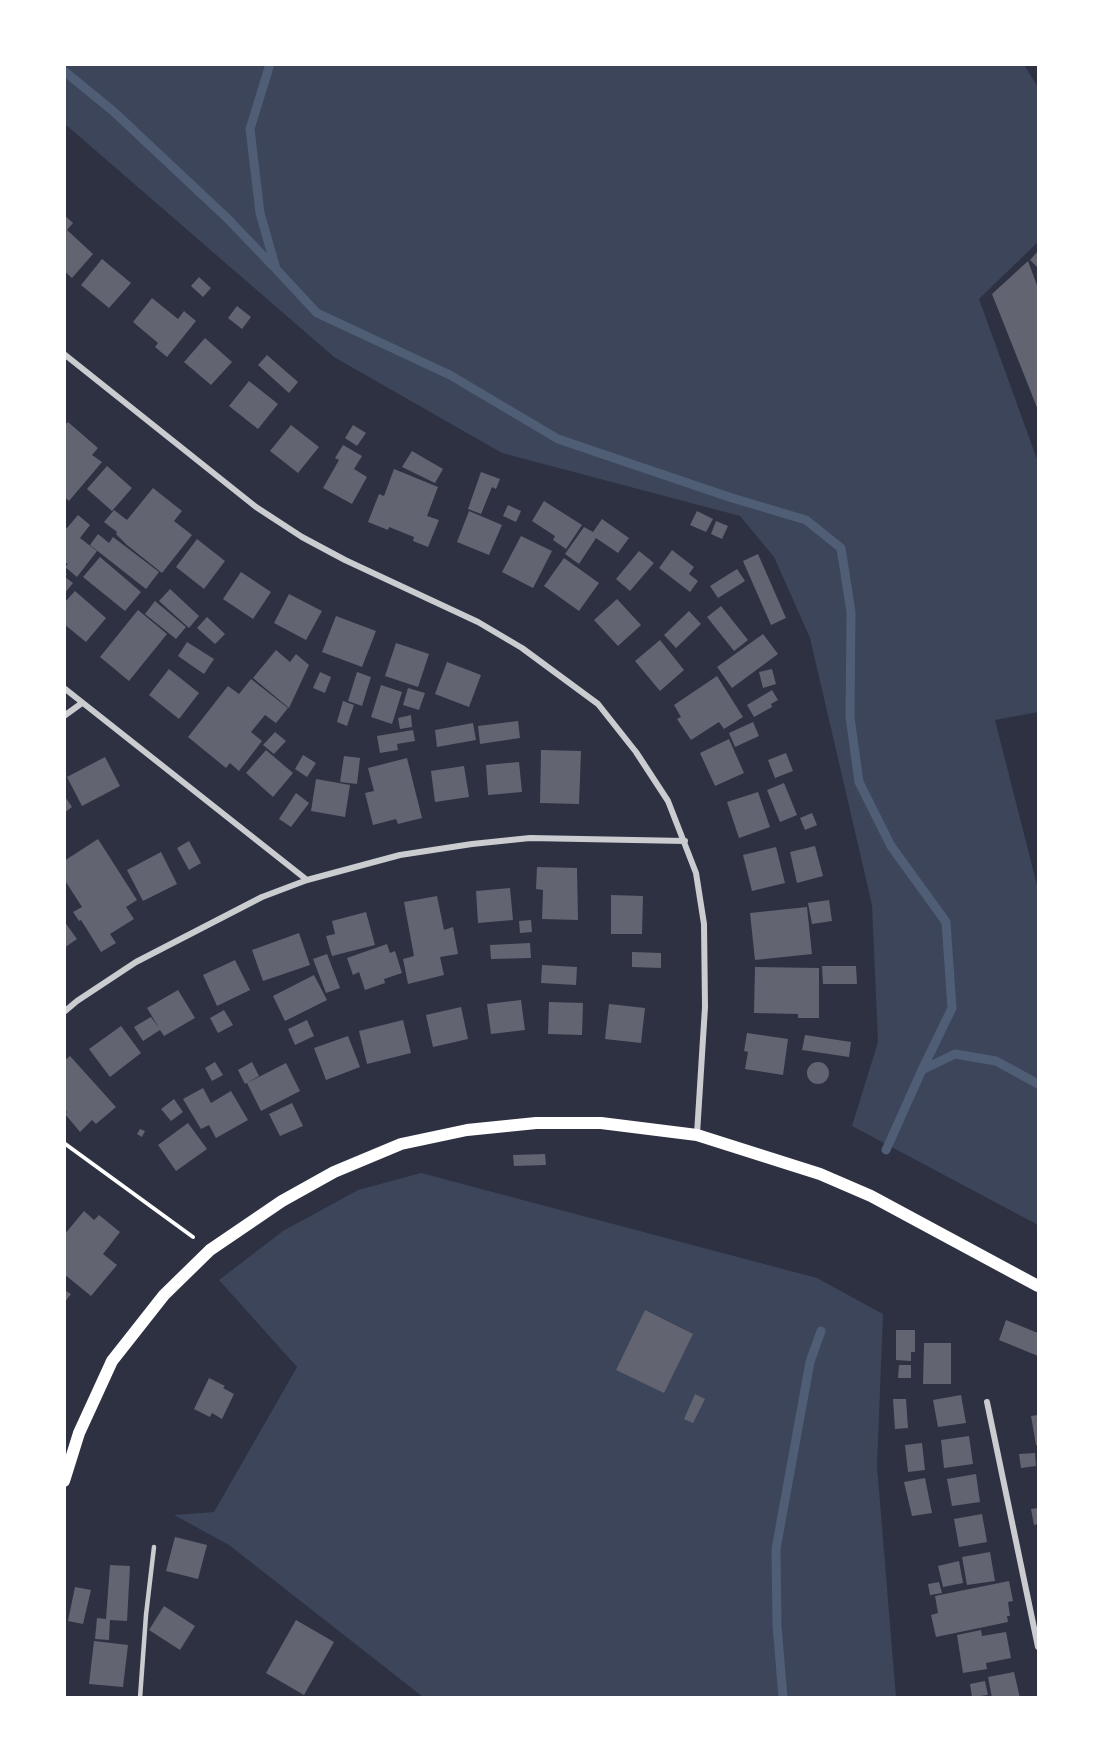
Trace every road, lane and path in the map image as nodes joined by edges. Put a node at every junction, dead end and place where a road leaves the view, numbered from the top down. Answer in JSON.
{"nodes":[{"id":1,"x":64,"y":354,"type":"edge"},
{"id":2,"x":64,"y":688,"type":"edge"},
{"id":3,"x":82,"y":703,"type":"junction"},
{"id":4,"x":64,"y":716,"type":"edge"},
{"id":5,"x":685,"y":841,"type":"junction"},
{"id":6,"x":307,"y":880,"type":"junction"},
{"id":7,"x":64,"y":1012,"type":"edge"},
{"id":8,"x":697,"y":1135,"type":"junction"},
{"id":9,"x":64,"y":1143,"type":"edge"},
{"id":10,"x":210,"y":1250,"type":"junction"},
{"id":11,"x":1038,"y":1286,"type":"edge"},
{"id":12,"x":987,"y":1402,"type":"dead end"},
{"id":13,"x":64,"y":1480,"type":"edge"},
{"id":14,"x":154,"y":1547,"type":"dead end"},
{"id":15,"x":1038,"y":1647,"type":"edge"},
{"id":16,"x":141,"y":1698,"type":"edge"}],
"edges":[{"from":1,"to":5,"type":"street"},
{"from":2,"to":3,"type":"street"},
{"from":3,"to":4,"type":"street"},
{"from":3,"to":6,"type":"street"},
{"from":5,"to":6,"type":"street"},
{"from":5,"to":8,"type":"street"},
{"from":6,"to":7,"type":"street"},
{"from":8,"to":10,"type":"main road"},
{"from":8,"to":11,"type":"main road"},
{"from":9,"to":10,"type":"path"},
{"from":10,"to":13,"type":"main road"},
{"from":12,"to":15,"type":"street"},
{"from":14,"to":16,"type":"lane"}]}
